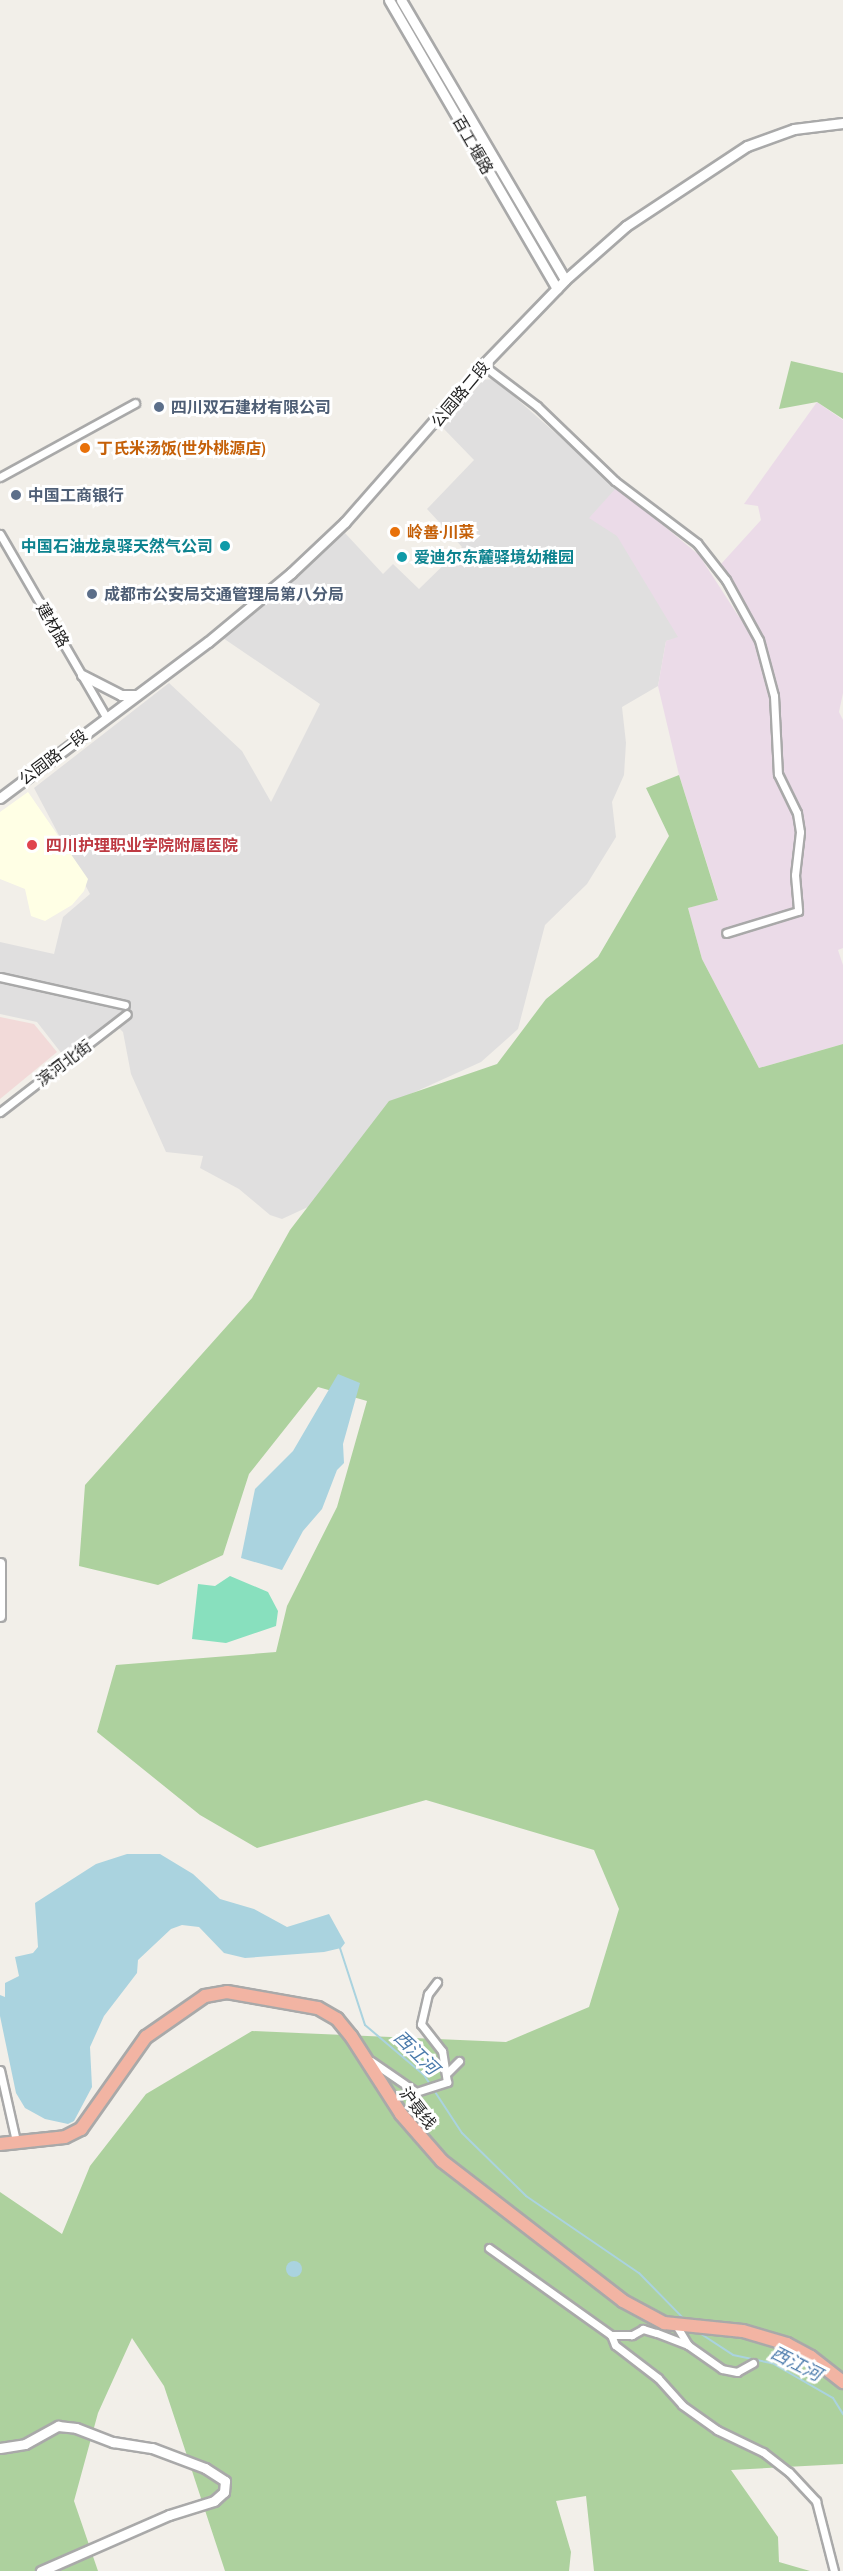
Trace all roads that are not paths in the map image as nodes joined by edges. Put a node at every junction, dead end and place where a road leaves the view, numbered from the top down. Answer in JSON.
{"nodes":[{"id":1,"x":389,"y":0,"type":"edge"},
{"id":2,"x":401,"y":0,"type":"edge"},
{"id":3,"x":843,"y":123,"type":"edge"},
{"id":4,"x":565,"y":280,"type":"junction"},
{"id":5,"x":557,"y":289,"type":"junction"},
{"id":6,"x":483,"y":365,"type":"junction"},
{"id":7,"x":135,"y":403,"type":"dead end"},
{"id":8,"x":0,"y":477,"type":"edge"},
{"id":9,"x":0,"y":534,"type":"edge"},
{"id":10,"x":82,"y":675,"type":"junction"},
{"id":11,"x":136,"y":695,"type":"junction"},
{"id":12,"x":106,"y":717,"type":"junction"},
{"id":13,"x":0,"y":798,"type":"edge"},
{"id":14,"x":726,"y":933,"type":"dead end"},
{"id":15,"x":0,"y":977,"type":"edge"},
{"id":16,"x":124,"y":1005,"type":"dead end"},
{"id":17,"x":127,"y":1014,"type":"dead end"},
{"id":18,"x":0,"y":1112,"type":"edge"},
{"id":19,"x":0,"y":1563,"type":"edge"},
{"id":20,"x":0,"y":1616,"type":"edge"},
{"id":21,"x":437,"y":1982,"type":"dead end"},
{"id":22,"x":365,"y":2056,"type":"junction"},
{"id":23,"x":459,"y":2061,"type":"dead end"},
{"id":24,"x":0,"y":2070,"type":"edge"},
{"id":25,"x":447,"y":2073,"type":"junction"},
{"id":26,"x":6,"y":2142,"type":"edge"},
{"id":27,"x":489,"y":2248,"type":"dead end"},
{"id":28,"x":681,"y":2325,"type":"junction"},
{"id":29,"x":611,"y":2335,"type":"junction"},
{"id":30,"x":688,"y":2345,"type":"junction"},
{"id":31,"x":753,"y":2363,"type":"dead end"},
{"id":32,"x":843,"y":2382,"type":"edge"},
{"id":33,"x":0,"y":2448,"type":"edge"},
{"id":34,"x":41,"y":2571,"type":"edge"},
{"id":35,"x":834,"y":2571,"type":"edge"}],
"edges":[{"from":1,"to":5,"type":"street","name":"百工堰路"},
{"from":2,"to":4,"type":"street","name":"百工堰路"},
{"from":3,"to":4,"type":"street","name":"公园路二段"},
{"from":4,"to":5,"type":"street","name":"公园路二段"},
{"from":5,"to":6,"type":"street","name":"公园路二段"},
{"from":6,"to":11,"type":"street","name":"公园路二段"},
{"from":6,"to":14,"type":"street"},
{"from":7,"to":8,"type":"street"},
{"from":9,"to":10,"type":"street","name":"建材路"},
{"from":10,"to":11,"type":"street"},
{"from":10,"to":12,"type":"street","name":"建材路"},
{"from":11,"to":12,"type":"street","name":"公园路二段"},
{"from":12,"to":13,"type":"street","name":"公园路一段"},
{"from":15,"to":16,"type":"street"},
{"from":17,"to":18,"type":"street","name":"滨河北街"},
{"from":19,"to":20,"type":"street"},
{"from":21,"to":25,"type":"street"},
{"from":22,"to":25,"type":"street"},
{"from":22,"to":26,"type":"highway","name":"沪聂线"},
{"from":22,"to":28,"type":"highway","name":"沪聂线"},
{"from":23,"to":25,"type":"street"},
{"from":24,"to":26,"type":"street"},
{"from":27,"to":29,"type":"street"},
{"from":28,"to":30,"type":"street"},
{"from":28,"to":32,"type":"highway","name":"沪聂线"},
{"from":29,"to":30,"type":"street"},
{"from":29,"to":35,"type":"street"},
{"from":30,"to":31,"type":"street"},
{"from":33,"to":34,"type":"street"}]}
